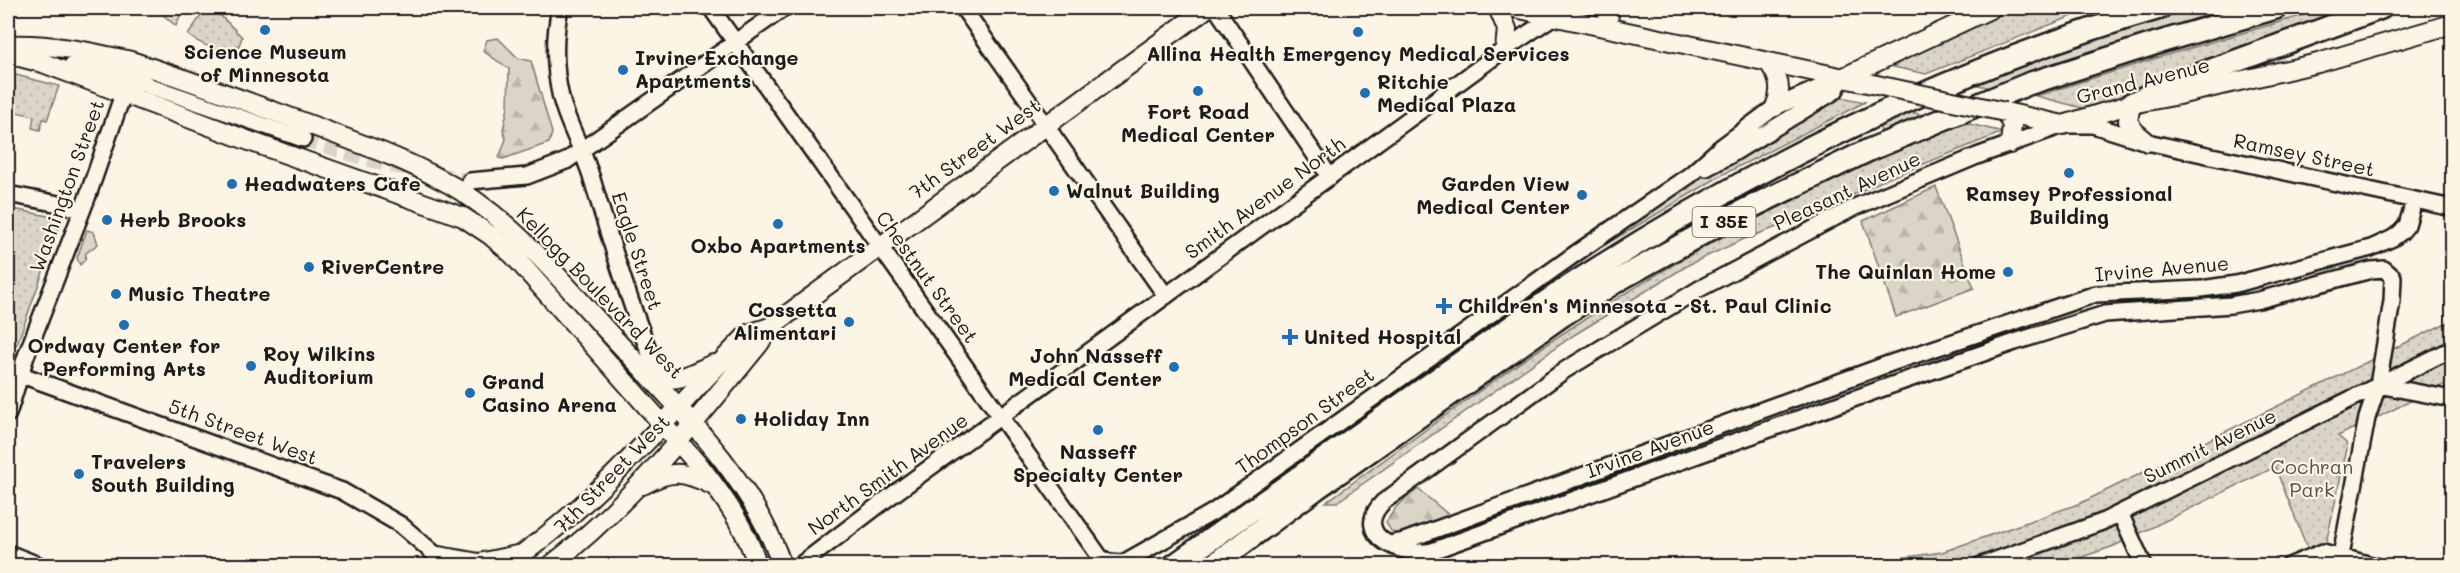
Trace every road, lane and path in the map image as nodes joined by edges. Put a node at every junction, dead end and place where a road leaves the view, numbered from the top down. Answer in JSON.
{"nodes":[{"id":1,"x":560,"y":8,"type":"edge"},
{"id":2,"x":711,"y":8,"type":"edge"},
{"id":3,"x":784,"y":8,"type":"edge"},
{"id":4,"x":963,"y":8,"type":"edge"},
{"id":5,"x":1207,"y":8,"type":"edge"},
{"id":6,"x":1216,"y":8,"type":"edge"},
{"id":7,"x":1498,"y":8,"type":"edge"},
{"id":8,"x":1515,"y":8,"type":"edge"},
{"id":9,"x":1610,"y":8,"type":"edge"},
{"id":10,"x":1992,"y":8,"type":"edge"},
{"id":11,"x":2160,"y":8,"type":"edge"},
{"id":12,"x":2276,"y":8,"type":"edge"},
{"id":13,"x":2381,"y":8,"type":"edge"},
{"id":14,"x":1561,"y":12,"type":"edge"},
{"id":15,"x":2452,"y":24,"type":"edge"},
{"id":16,"x":1607,"y":27,"type":"junction"},
{"id":17,"x":1935,"y":35,"type":"junction"},
{"id":18,"x":736,"y":42,"type":"junction"},
{"id":19,"x":8,"y":45,"type":"edge"},
{"id":20,"x":1504,"y":50,"type":"junction"},
{"id":21,"x":8,"y":54,"type":"edge"},
{"id":22,"x":45,"y":55,"type":"junction"},
{"id":23,"x":1768,"y":62,"type":"junction"},
{"id":24,"x":1842,"y":78,"type":"junction"},
{"id":25,"x":127,"y":84,"type":"junction"},
{"id":26,"x":1890,"y":88,"type":"junction"},
{"id":27,"x":2131,"y":104,"type":"junction"},
{"id":28,"x":1775,"y":107,"type":"junction"},
{"id":29,"x":2006,"y":112,"type":"junction"},
{"id":30,"x":1047,"y":124,"type":"junction"},
{"id":31,"x":2063,"y":125,"type":"junction"},
{"id":32,"x":303,"y":139,"type":"tunnel mouth"},
{"id":33,"x":2147,"y":142,"type":"junction"},
{"id":34,"x":2010,"y":144,"type":"junction"},
{"id":35,"x":581,"y":152,"type":"junction"},
{"id":36,"x":1690,"y":175,"type":"junction"},
{"id":37,"x":1330,"y":177,"type":"junction"},
{"id":38,"x":470,"y":181,"type":"tunnel mouth"},
{"id":39,"x":8,"y":194,"type":"edge"},
{"id":40,"x":2414,"y":201,"type":"junction"},
{"id":41,"x":2452,"y":208,"type":"edge"},
{"id":42,"x":82,"y":211,"type":"junction"},
{"id":43,"x":879,"y":247,"type":"junction"},
{"id":44,"x":1166,"y":296,"type":"junction"},
{"id":45,"x":770,"y":327,"type":"junction"},
{"id":46,"x":1962,"y":340,"type":"junction"},
{"id":47,"x":2452,"y":349,"type":"edge"},
{"id":48,"x":723,"y":360,"type":"junction"},
{"id":49,"x":1924,"y":369,"type":"junction"},
{"id":50,"x":1872,"y":370,"type":"junction"},
{"id":51,"x":14,"y":372,"type":"edge"},
{"id":52,"x":653,"y":375,"type":"junction"},
{"id":53,"x":2378,"y":385,"type":"junction"},
{"id":54,"x":2452,"y":399,"type":"edge"},
{"id":55,"x":673,"y":402,"type":"junction"},
{"id":56,"x":8,"y":414,"type":"edge"},
{"id":57,"x":1001,"y":417,"type":"junction"},
{"id":58,"x":693,"y":424,"type":"junction"},
{"id":59,"x":661,"y":425,"type":"junction"},
{"id":60,"x":676,"y":442,"type":"junction"},
{"id":61,"x":716,"y":487,"type":"junction"},
{"id":62,"x":631,"y":492,"type":"junction"},
{"id":63,"x":2120,"y":513,"type":"junction"},
{"id":64,"x":1389,"y":544,"type":"junction"},
{"id":65,"x":8,"y":553,"type":"edge"},
{"id":66,"x":524,"y":553,"type":"junction"},
{"id":67,"x":443,"y":561,"type":"edge"},
{"id":68,"x":1220,"y":561,"type":"edge"},
{"id":69,"x":2340,"y":561,"type":"edge"},
{"id":70,"x":1114,"y":563,"type":"joint"},
{"id":71,"x":41,"y":566,"type":"edge"},
{"id":72,"x":505,"y":566,"type":"edge"},
{"id":73,"x":550,"y":566,"type":"edge"},
{"id":74,"x":758,"y":566,"type":"edge"},
{"id":75,"x":782,"y":566,"type":"edge"},
{"id":76,"x":799,"y":566,"type":"edge"},
{"id":77,"x":1173,"y":566,"type":"edge"},
{"id":78,"x":1979,"y":566,"type":"edge"},
{"id":79,"x":2144,"y":566,"type":"edge"},
{"id":80,"x":2289,"y":566,"type":"edge"},
{"id":81,"x":2375,"y":566,"type":"edge"}],
"edges":[{"from":1,"to":35,"type":"street","name":"Eagle Street"},
{"from":2,"to":18,"type":"street","name":"Chestnut Street"},
{"from":3,"to":18,"type":"street"},
{"from":4,"to":30,"type":"street"},
{"from":5,"to":30,"type":"main road","name":"7th Street West"},
{"from":6,"to":37,"type":"street"},
{"from":7,"to":20,"type":"main road"},
{"from":8,"to":14,"type":"main road","name":"Grand Avenue"},
{"from":9,"to":16,"type":"main road"},
{"from":10,"to":17,"type":"main road"},
{"from":11,"to":77,"type":"highway","number":"I 35E"},
{"from":12,"to":68,"type":"highway","number":"I 35E"},
{"from":13,"to":27,"type":"highway"},
{"from":14,"to":16,"type":"main road","name":"Grand Avenue"},
{"from":14,"to":20,"type":"street","name":"Smith Avenue North"},
{"from":15,"to":27,"type":"main road","name":"Grand Avenue"},
{"from":16,"to":23,"type":"main road","name":"Grand Avenue"},
{"from":17,"to":24,"type":"main road"},
{"from":17,"to":26,"type":"main road"},
{"from":18,"to":35,"type":"street"},
{"from":18,"to":43,"type":"street","name":"Chestnut Street"},
{"from":19,"to":22,"type":"main road","name":"Kellogg Boulevard West"},
{"from":20,"to":37,"type":"street","name":"Smith Avenue North"},
{"from":21,"to":22,"type":"main road","name":"Kellogg Boulevard West"},
{"from":22,"to":25,"type":"main road","name":"Kellogg Boulevard West"},
{"from":22,"to":52,"type":"main road","name":"Kellogg Boulevard West"},
{"from":23,"to":24,"type":"main road","name":"Grand Avenue"},
{"from":23,"to":28,"type":"main road"},
{"from":24,"to":26,"type":"main road","name":"Grand Avenue"},
{"from":24,"to":28,"type":"street","name":"Thompson Street"},
{"from":24,"to":36,"type":"street","name":"Thompson Street"},
{"from":25,"to":32,"type":"street"},
{"from":25,"to":42,"type":"street","name":"Washington Street"},
{"from":25,"to":59,"type":"main road","name":"Kellogg Boulevard West"},
{"from":26,"to":29,"type":"main road","name":"Grand Avenue","bridge":true},
{"from":27,"to":31,"type":"main road","name":"Grand Avenue"},
{"from":27,"to":33,"type":"main road"},
{"from":28,"to":36,"type":"street","name":"Thompson Street"},
{"from":29,"to":31,"type":"main road","name":"Grand Avenue"},
{"from":29,"to":34,"type":"main road"},
{"from":30,"to":43,"type":"main road","name":"7th Street West"},
{"from":30,"to":44,"type":"street"},
{"from":31,"to":33,"type":"street","name":"Ramsey Street"},
{"from":31,"to":34,"type":"street","name":"Pleasant Avenue"},
{"from":33,"to":40,"type":"street","name":"Ramsey Street"},
{"from":34,"to":64,"type":"street","name":"Pleasant Avenue"},
{"from":35,"to":38,"type":"street"},
{"from":35,"to":52,"type":"street","name":"Eagle Street"},
{"from":36,"to":70,"type":"street","name":"Thompson Street"},
{"from":37,"to":44,"type":"street","name":"Smith Avenue North"},
{"from":39,"to":42,"type":"street"},
{"from":40,"to":41,"type":"street","name":"Ramsey Street"},
{"from":40,"to":46,"type":"street","name":"Irvine Avenue"},
{"from":42,"to":51,"type":"street","name":"Washington Street"},
{"from":43,"to":45,"type":"main road","name":"7th Street West"},
{"from":43,"to":57,"type":"street","name":"Chestnut Street"},
{"from":44,"to":57,"type":"street","name":"Smith Avenue North"},
{"from":45,"to":48,"type":"main road","name":"7th Street West"},
{"from":45,"to":58,"type":"main road","name":"7th Street West"},
{"from":46,"to":49,"type":"street","name":"Irvine Avenue"},
{"from":46,"to":50,"type":"street","name":"Irvine Avenue"},
{"from":47,"to":53,"type":"street","name":"Summit Avenue"},
{"from":48,"to":52,"type":"main road"},
{"from":48,"to":55,"type":"main road","name":"7th Street West"},
{"from":49,"to":50,"type":"street","name":"Irvine Avenue"},
{"from":49,"to":53,"type":"street","name":"Irvine Avenue"},
{"from":49,"to":64,"type":"street","name":"Irvine Avenue"},
{"from":50,"to":64,"type":"street","name":"Irvine Avenue"},
{"from":51,"to":56,"type":"street","name":"Washington Street"},
{"from":51,"to":67,"type":"street","name":"5th Street West"},
{"from":52,"to":55,"type":"main road","name":"Kellogg Boulevard West"},
{"from":53,"to":54,"type":"street"},
{"from":53,"to":63,"type":"street","name":"Summit Avenue"},
{"from":53,"to":69,"type":"street"},
{"from":55,"to":58,"type":"main road","name":"Kellogg Boulevard West"},
{"from":55,"to":59,"type":"main road","name":"7th Street West"},
{"from":57,"to":70,"type":"street","name":"Chestnut Street"},
{"from":57,"to":76,"type":"street","name":"North Smith Avenue"},
{"from":58,"to":60,"type":"main road","name":"7th Street West"},
{"from":58,"to":75,"type":"main road","name":"Kellogg Boulevard West"},
{"from":59,"to":60,"type":"main road","name":"Kellogg Boulevard West"},
{"from":59,"to":66,"type":"main road","name":"7th Street West"},
{"from":60,"to":61,"type":"main road","name":"Kellogg Boulevard West"},
{"from":60,"to":62,"type":"main road","name":"7th Street West"},
{"from":61,"to":62,"type":"main road"},
{"from":61,"to":74,"type":"main road","name":"Kellogg Boulevard West"},
{"from":62,"to":73,"type":"main road","name":"7th Street West"},
{"from":63,"to":78,"type":"street","name":"Summit Avenue"},
{"from":63,"to":79,"type":"street"},
{"from":65,"to":71,"type":"street"},
{"from":66,"to":67,"type":"main road"},
{"from":66,"to":72,"type":"main road","name":"7th Street West"},
{"from":69,"to":80,"type":"street"},
{"from":69,"to":81,"type":"street"}]}
